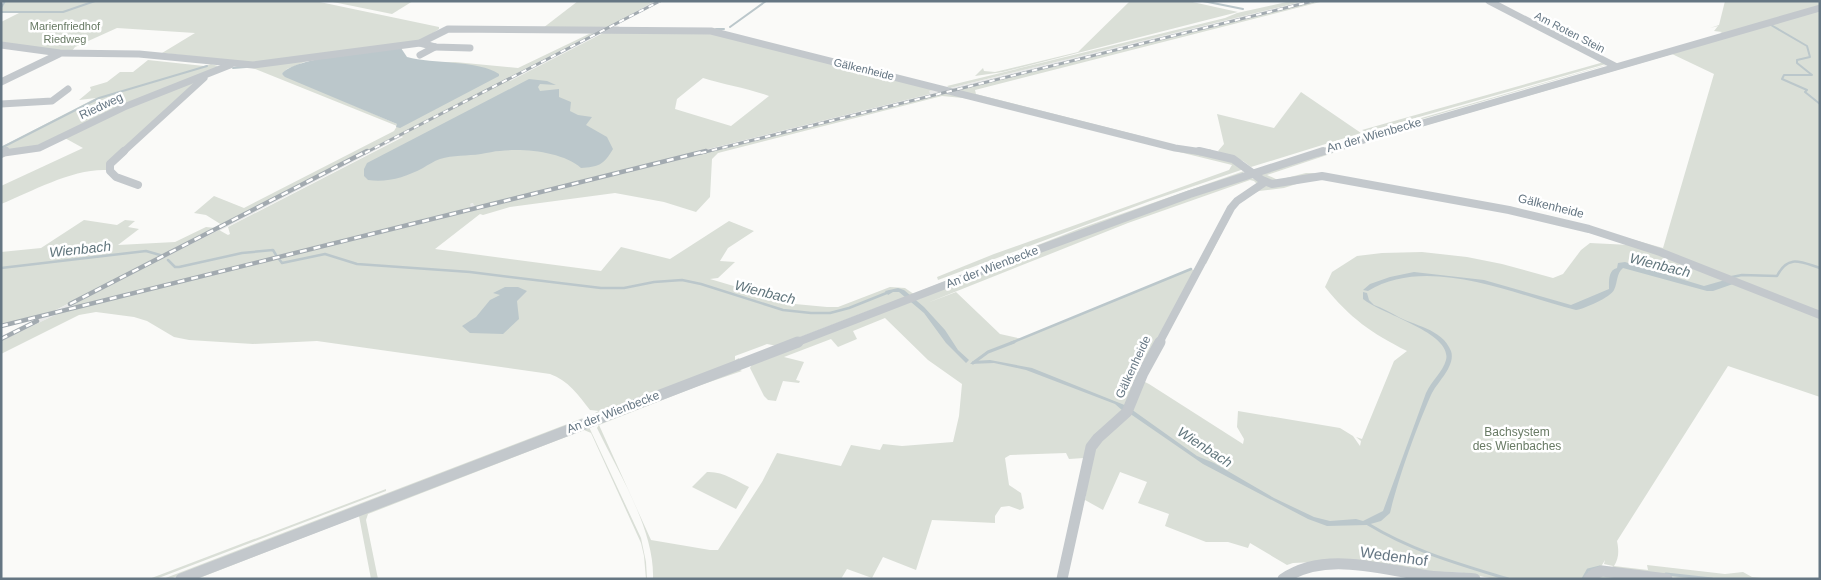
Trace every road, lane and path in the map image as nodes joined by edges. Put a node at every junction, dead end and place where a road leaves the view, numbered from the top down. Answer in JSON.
{"nodes":[{"id":1,"x":1489,"y":1,"type":"edge"},
{"id":2,"x":1820,"y":8,"type":"edge"},
{"id":3,"x":448,"y":28,"type":"joint"},
{"id":4,"x":420,"y":43,"type":"junction"},
{"id":5,"x":1,"y":45,"type":"edge"},
{"id":6,"x":435,"y":48,"type":"junction"},
{"id":7,"x":470,"y":48,"type":"dead end"},
{"id":8,"x":60,"y":54,"type":"junction"},
{"id":9,"x":420,"y":55,"type":"dead end"},
{"id":10,"x":221,"y":66,"type":"junction"},
{"id":11,"x":1615,"y":66,"type":"junction"},
{"id":12,"x":210,"y":73,"type":"junction"},
{"id":13,"x":1,"y":82,"type":"edge"},
{"id":14,"x":68,"y":89,"type":"dead end"},
{"id":15,"x":2,"y":104,"type":"edge"},
{"id":16,"x":1,"y":154,"type":"edge"},
{"id":17,"x":1252,"y":172,"type":"junction"},
{"id":18,"x":1265,"y":182,"type":"junction"},
{"id":19,"x":138,"y":185,"type":"dead end"},
{"id":20,"x":1738,"y":282,"type":"joint"},
{"id":21,"x":1820,"y":315,"type":"edge"},
{"id":22,"x":1128,"y":410,"type":"joint"},
{"id":23,"x":181,"y":579,"type":"edge"},
{"id":24,"x":1062,"y":579,"type":"edge"},
{"id":25,"x":1283,"y":579,"type":"edge"},
{"id":26,"x":1475,"y":579,"type":"edge"},
{"id":27,"x":1589,"y":579,"type":"edge"},
{"id":28,"x":1667,"y":579,"type":"edge"}],
"edges":[{"from":1,"to":11,"type":"street","name":"Am Roten Stein"},
{"from":2,"to":11,"type":"street","name":"An der Wienbecke"},
{"from":3,"to":4,"type":"street","name":"Riedweg"},
{"from":3,"to":17,"type":"street","name":"Gälkenheide"},
{"from":4,"to":6,"type":"street"},
{"from":4,"to":10,"type":"street","name":"Riedweg"},
{"from":5,"to":8,"type":"street","name":"Riedweg"},
{"from":6,"to":7,"type":"street"},
{"from":6,"to":9,"type":"street"},
{"from":8,"to":10,"type":"street","name":"Riedweg"},
{"from":8,"to":13,"type":"street"},
{"from":10,"to":12,"type":"street","name":"Riedweg"},
{"from":11,"to":17,"type":"street","name":"An der Wienbecke"},
{"from":12,"to":16,"type":"street","name":"Riedweg"},
{"from":12,"to":19,"type":"street","name":"Riedweg"},
{"from":14,"to":15,"type":"street"},
{"from":17,"to":18,"type":"street","name":"Gälkenheide"},
{"from":17,"to":23,"type":"street","name":"An der Wienbecke"},
{"from":18,"to":20,"type":"street","name":"Gälkenheide"},
{"from":18,"to":22,"type":"street","name":"Gälkenheide"},
{"from":20,"to":21,"type":"street","name":"Gälkenheide"},
{"from":22,"to":24,"type":"street","name":"Gälkenheide"},
{"from":25,"to":26,"type":"street","name":"Wedenhof"},
{"from":27,"to":28,"type":"street"}]}
